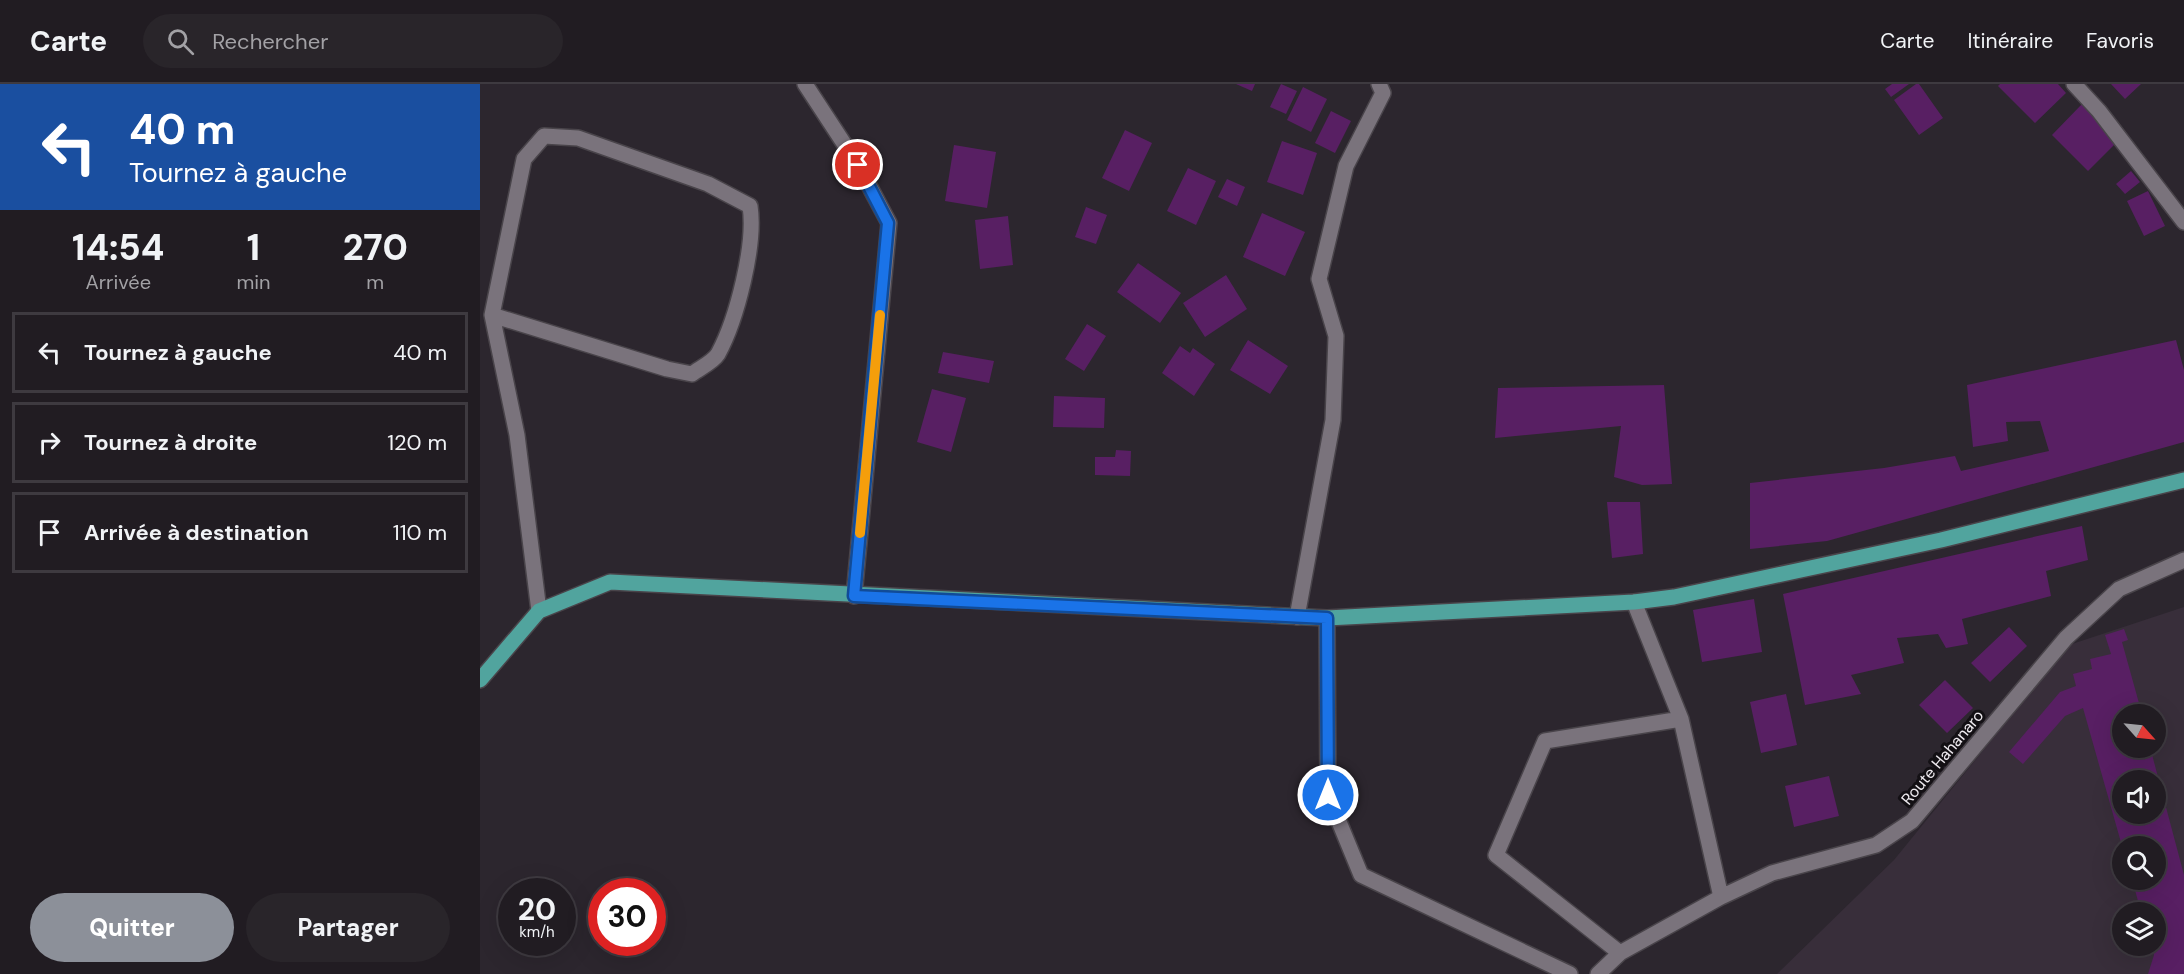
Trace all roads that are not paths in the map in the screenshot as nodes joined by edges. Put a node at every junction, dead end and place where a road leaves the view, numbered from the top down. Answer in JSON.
{"nodes":[{"id":1,"x":805,"y":84,"type":"edge"},
{"id":2,"x":1379,"y":84,"type":"edge"},
{"id":3,"x":2074,"y":84,"type":"edge"},
{"id":4,"x":2184,"y":222,"type":"edge"},
{"id":5,"x":492,"y":315,"type":"junction"},
{"id":6,"x":2184,"y":480,"type":"edge"},
{"id":7,"x":2184,"y":560,"type":"edge"},
{"id":8,"x":854,"y":596,"type":"junction"},
{"id":9,"x":1634,"y":602,"type":"junction"},
{"id":10,"x":539,"y":611,"type":"junction"},
{"id":11,"x":1297,"y":617,"type":"junction"},
{"id":12,"x":1327,"y":618,"type":"junction"},
{"id":13,"x":480,"y":680,"type":"edge"},
{"id":14,"x":1681,"y":719,"type":"junction"},
{"id":15,"x":1721,"y":897,"type":"junction"},
{"id":16,"x":1620,"y":953,"type":"junction"},
{"id":17,"x":1570,"y":974,"type":"edge"},
{"id":18,"x":1598,"y":974,"type":"edge"}],
"edges":[{"from":1,"to":8,"type":"street"},
{"from":2,"to":11,"type":"street"},
{"from":3,"to":4,"type":"street"},
{"from":5,"to":5,"type":"street"},
{"from":5,"to":10,"type":"street"},
{"from":6,"to":9,"type":"main road"},
{"from":7,"to":15,"type":"street","name":"Route Hahanaro"},
{"from":8,"to":10,"type":"main road"},
{"from":8,"to":11,"type":"main road"},
{"from":9,"to":12,"type":"main road"},
{"from":9,"to":14,"type":"street"},
{"from":10,"to":13,"type":"main road"},
{"from":11,"to":12,"type":"main road"},
{"from":12,"to":17,"type":"street"},
{"from":14,"to":15,"type":"street"},
{"from":14,"to":16,"type":"street"},
{"from":15,"to":16,"type":"street","name":"Route Hahanaro"},
{"from":16,"to":18,"type":"street","name":"Route Hahanaro"}]}
